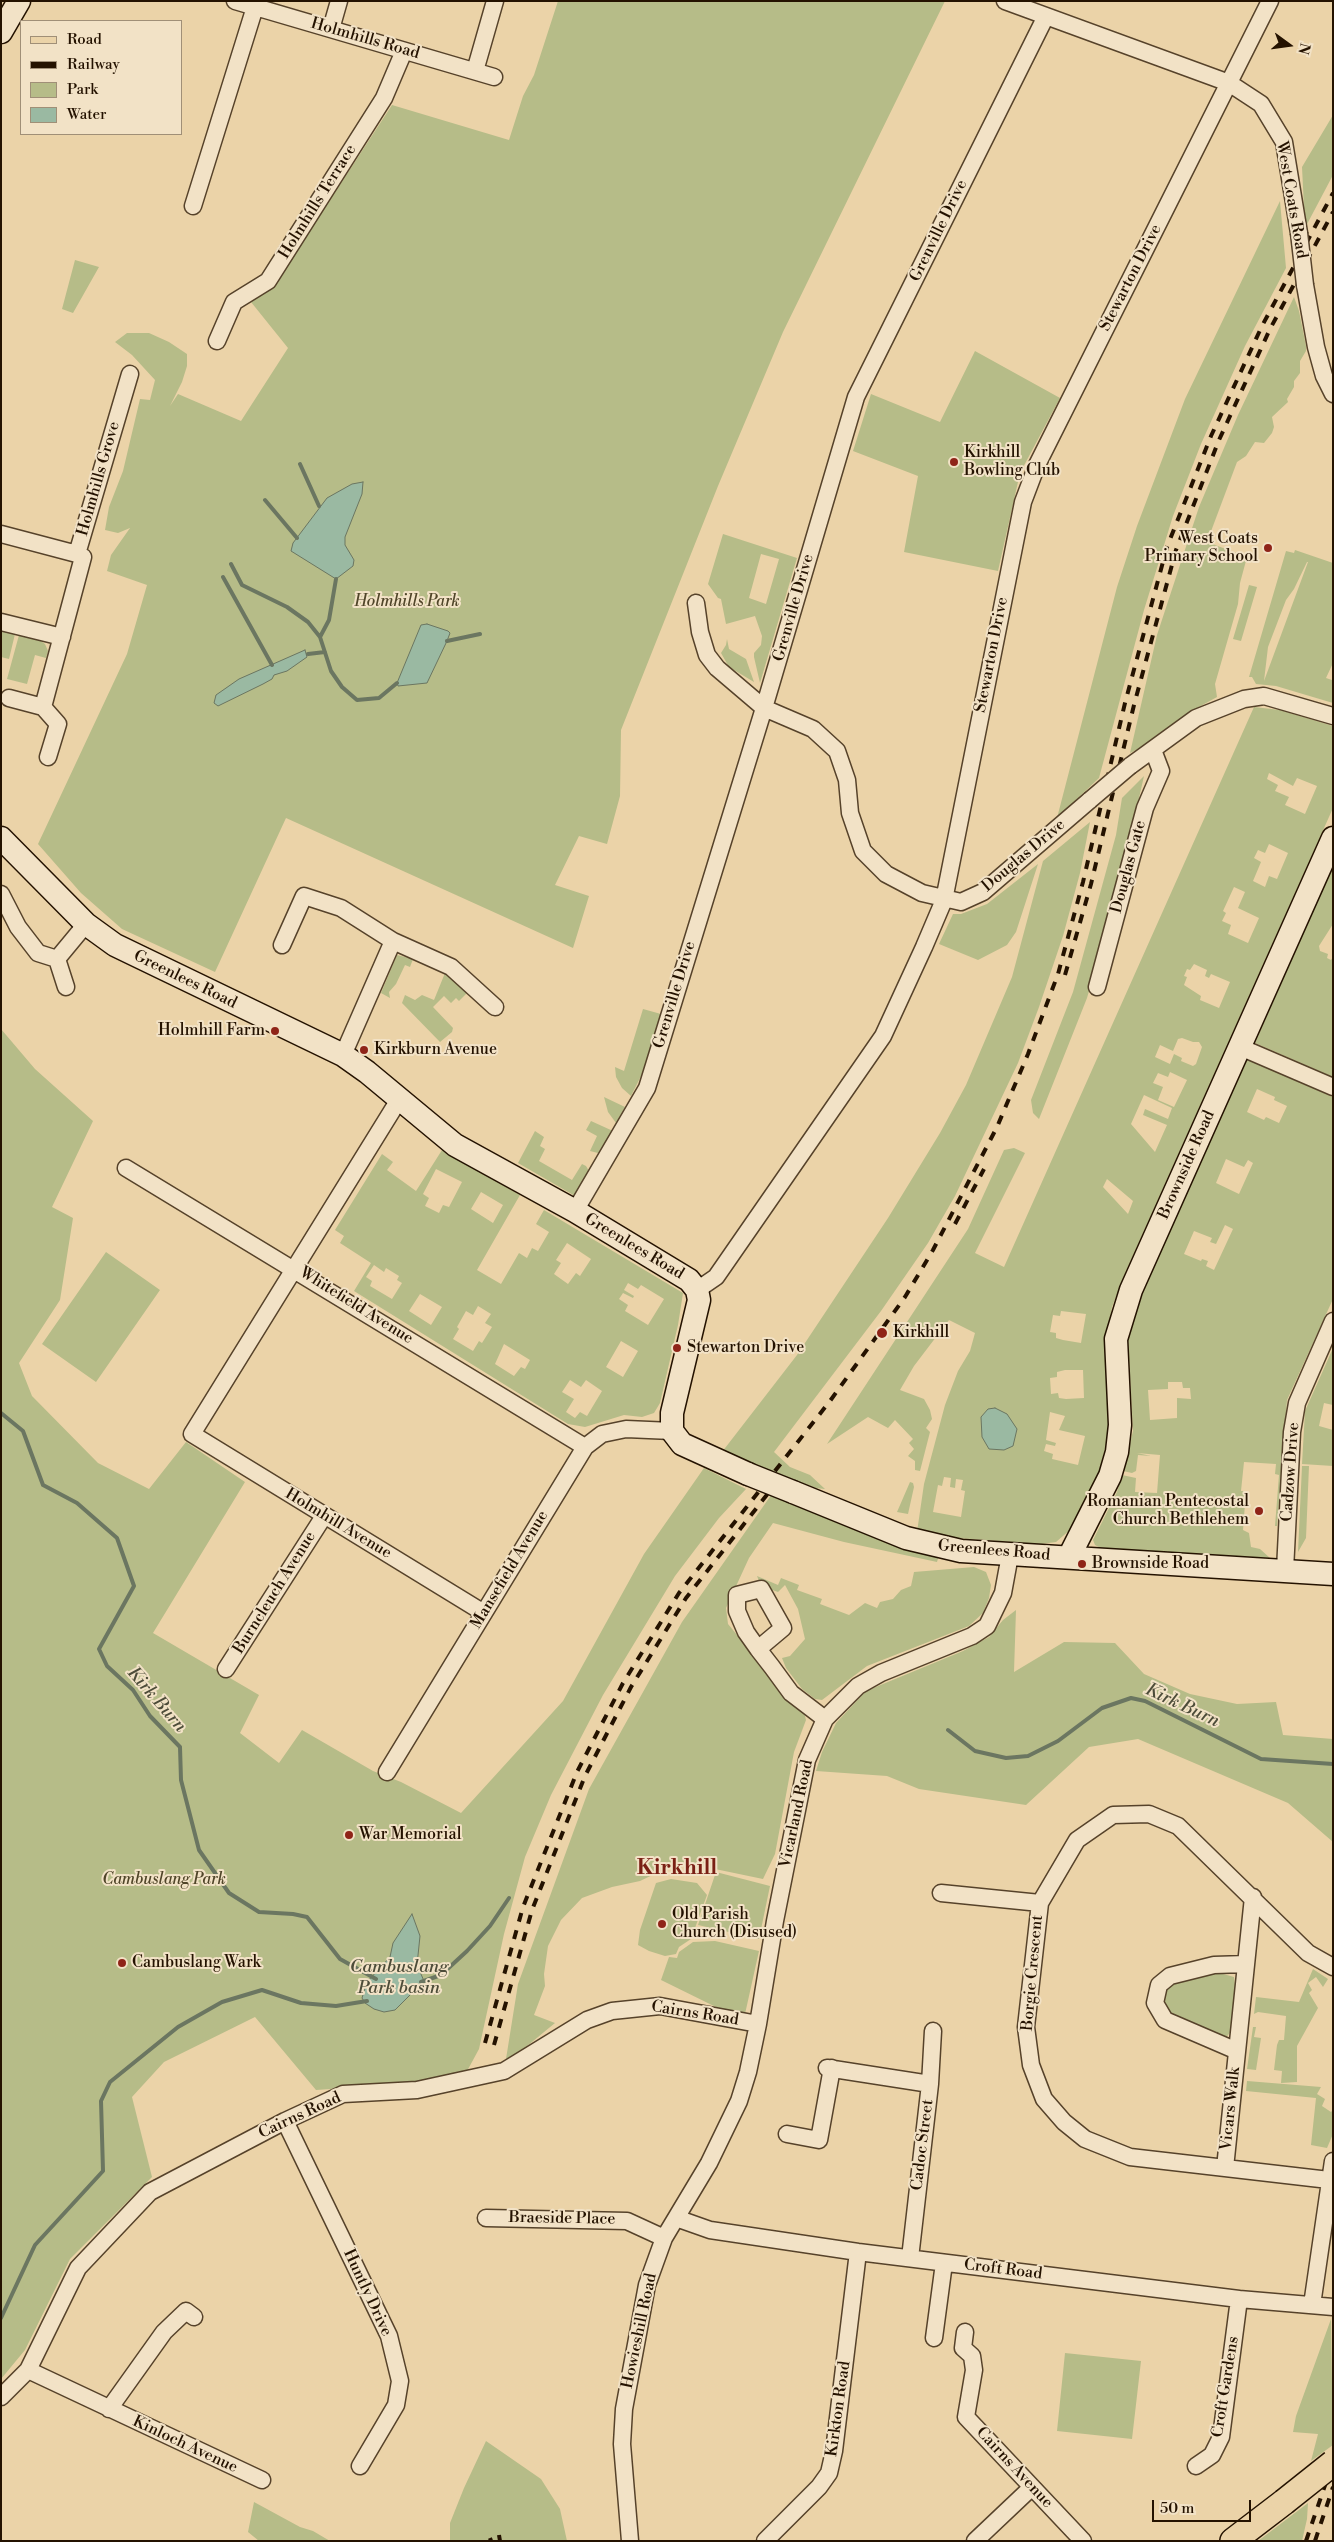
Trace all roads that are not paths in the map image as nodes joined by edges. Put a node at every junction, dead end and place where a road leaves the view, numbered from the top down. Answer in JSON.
{"nodes":[{"id":1,"x":19,"y":1,"type":"edge"},
{"id":2,"x":235,"y":1,"type":"edge"},
{"id":3,"x":339,"y":1,"type":"edge"},
{"id":4,"x":496,"y":1,"type":"edge"},
{"id":5,"x":1005,"y":1,"type":"edge"},
{"id":6,"x":1270,"y":1,"type":"edge"},
{"id":7,"x":255,"y":7,"type":"junction"},
{"id":8,"x":1046,"y":16,"type":"junction"},
{"id":9,"x":331,"y":29,"type":"junction"},
{"id":10,"x":1,"y":32,"type":"edge"},
{"id":11,"x":404,"y":51,"type":"junction"},
{"id":12,"x":475,"y":71,"type":"junction"},
{"id":13,"x":494,"y":77,"type":"dead end"},
{"id":14,"x":1229,"y":83,"type":"junction"},
{"id":15,"x":193,"y":206,"type":"dead end"},
{"id":16,"x":217,"y":341,"type":"dead end"},
{"id":17,"x":130,"y":374,"type":"dead end"},
{"id":18,"x":1333,"y":394,"type":"edge"},
{"id":19,"x":1,"y":534,"type":"edge"},
{"id":20,"x":77,"y":554,"type":"junction"},
{"id":21,"x":696,"y":603,"type":"dead end"},
{"id":22,"x":1,"y":622,"type":"edge"},
{"id":23,"x":62,"y":637,"type":"junction"},
{"id":24,"x":9,"y":698,"type":"dead end"},
{"id":25,"x":43,"y":707,"type":"junction"},
{"id":26,"x":764,"y":708,"type":"junction"},
{"id":27,"x":1333,"y":716,"type":"edge"},
{"id":28,"x":1153,"y":750,"type":"junction"},
{"id":29,"x":48,"y":757,"type":"dead end"},
{"id":30,"x":1,"y":838,"type":"edge"},
{"id":31,"x":1333,"y":838,"type":"edge"},
{"id":32,"x":1,"y":894,"type":"edge"},
{"id":33,"x":944,"y":900,"type":"junction"},
{"id":34,"x":86,"y":924,"type":"junction"},
{"id":35,"x":393,"y":941,"type":"junction"},
{"id":36,"x":282,"y":946,"type":"dead end"},
{"id":37,"x":57,"y":958,"type":"junction"},
{"id":38,"x":66,"y":987,"type":"dead end"},
{"id":39,"x":1097,"y":988,"type":"dead end"},
{"id":40,"x":495,"y":1006,"type":"dead end"},
{"id":41,"x":1240,"y":1047,"type":"junction"},
{"id":42,"x":343,"y":1055,"type":"junction"},
{"id":43,"x":1333,"y":1087,"type":"edge"},
{"id":44,"x":400,"y":1098,"type":"junction"},
{"id":45,"x":126,"y":1168,"type":"dead end"},
{"id":46,"x":575,"y":1211,"type":"junction"},
{"id":47,"x":296,"y":1269,"type":"junction"},
{"id":48,"x":697,"y":1290,"type":"junction"},
{"id":49,"x":1333,"y":1321,"type":"edge"},
{"id":50,"x":672,"y":1431,"type":"junction"},
{"id":51,"x":585,"y":1447,"type":"junction"},
{"id":52,"x":324,"y":1516,"type":"junction"},
{"id":53,"x":1010,"y":1554,"type":"junction"},
{"id":54,"x":1069,"y":1557,"type":"junction"},
{"id":55,"x":1285,"y":1570,"type":"junction"},
{"id":56,"x":1333,"y":1574,"type":"edge"},
{"id":57,"x":484,"y":1613,"type":"junction"},
{"id":58,"x":758,"y":1649,"type":"dead end"},
{"id":59,"x":226,"y":1669,"type":"dead end"},
{"id":60,"x":825,"y":1718,"type":"junction"},
{"id":61,"x":387,"y":1772,"type":"dead end"},
{"id":62,"x":941,"y":1893,"type":"dead end"},
{"id":63,"x":1252,"y":1897,"type":"junction"},
{"id":64,"x":1040,"y":1903,"type":"junction"},
{"id":65,"x":1246,"y":1964,"type":"junction"},
{"id":66,"x":1333,"y":1967,"type":"edge"},
{"id":67,"x":758,"y":2024,"type":"junction"},
{"id":68,"x":933,"y":2031,"type":"dead end"},
{"id":69,"x":1238,"y":2051,"type":"junction"},
{"id":70,"x":930,"y":2084,"type":"junction"},
{"id":71,"x":285,"y":2121,"type":"junction"},
{"id":72,"x":787,"y":2134,"type":"dead end"},
{"id":73,"x":1333,"y":2161,"type":"edge"},
{"id":74,"x":1225,"y":2168,"type":"junction"},
{"id":75,"x":1329,"y":2180,"type":"junction"},
{"id":76,"x":486,"y":2218,"type":"dead end"},
{"id":77,"x":676,"y":2218,"type":"junction"},
{"id":78,"x":664,"y":2238,"type":"junction"},
{"id":79,"x":858,"y":2252,"type":"junction"},
{"id":80,"x":910,"y":2258,"type":"junction"},
{"id":81,"x":944,"y":2263,"type":"junction"},
{"id":82,"x":1239,"y":2299,"type":"junction"},
{"id":83,"x":1312,"y":2304,"type":"junction"},
{"id":84,"x":1333,"y":2307,"type":"edge"},
{"id":85,"x":194,"y":2316,"type":"dead end"},
{"id":86,"x":965,"y":2332,"type":"dead end"},
{"id":87,"x":934,"y":2338,"type":"dead end"},
{"id":88,"x":28,"y":2370,"type":"junction"},
{"id":89,"x":1,"y":2397,"type":"edge"},
{"id":90,"x":109,"y":2409,"type":"junction"},
{"id":91,"x":1333,"y":2464,"type":"edge"},
{"id":92,"x":360,"y":2466,"type":"dead end"},
{"id":93,"x":1196,"y":2466,"type":"dead end"},
{"id":94,"x":262,"y":2480,"type":"dead end"},
{"id":95,"x":1031,"y":2488,"type":"junction"},
{"id":96,"x":630,"y":2541,"type":"edge"},
{"id":97,"x":765,"y":2541,"type":"edge"},
{"id":98,"x":975,"y":2541,"type":"edge"},
{"id":99,"x":1083,"y":2541,"type":"edge"},
{"id":100,"x":1233,"y":2541,"type":"edge"}],
"edges":[{"from":1,"to":10,"type":"main road"},
{"from":2,"to":7,"type":"street","name":"Holmhills Road"},
{"from":3,"to":9,"type":"street"},
{"from":4,"to":12,"type":"street"},
{"from":5,"to":8,"type":"street","name":"West Coats Road"},
{"from":6,"to":14,"type":"street","name":"Stewarton Drive"},
{"from":7,"to":9,"type":"street","name":"Holmhills Road"},
{"from":7,"to":15,"type":"street"},
{"from":8,"to":14,"type":"street","name":"West Coats Road"},
{"from":8,"to":26,"type":"street","name":"Grenville Drive"},
{"from":9,"to":11,"type":"street","name":"Holmhills Road"},
{"from":11,"to":12,"type":"street","name":"Holmhills Road"},
{"from":11,"to":16,"type":"street","name":"Holmhills Terrace"},
{"from":12,"to":13,"type":"street","name":"Holmhills Road"},
{"from":14,"to":18,"type":"street","name":"West Coats Road","bridge":true},
{"from":14,"to":33,"type":"street","name":"Stewarton Drive"},
{"from":17,"to":20,"type":"street","name":"Holmhills Grove"},
{"from":19,"to":20,"type":"street"},
{"from":20,"to":23,"type":"street","name":"Holmhills Grove"},
{"from":21,"to":26,"type":"street","name":"Douglas Drive"},
{"from":22,"to":23,"type":"street"},
{"from":23,"to":25,"type":"street"},
{"from":24,"to":25,"type":"street"},
{"from":25,"to":29,"type":"street"},
{"from":26,"to":33,"type":"street","name":"Douglas Drive"},
{"from":26,"to":46,"type":"street","name":"Grenville Drive"},
{"from":27,"to":28,"type":"street","name":"Douglas Drive"},
{"from":28,"to":33,"type":"street","name":"Douglas Drive","bridge":true},
{"from":28,"to":39,"type":"street","name":"Douglas Gate"},
{"from":30,"to":34,"type":"main road","name":"Greenlees Road"},
{"from":31,"to":41,"type":"main road","name":"Brownside Road"},
{"from":32,"to":37,"type":"street"},
{"from":33,"to":48,"type":"street","name":"Stewarton Drive"},
{"from":34,"to":37,"type":"street"},
{"from":34,"to":42,"type":"main road","name":"Greenlees Road"},
{"from":35,"to":36,"type":"street"},
{"from":35,"to":40,"type":"street"},
{"from":35,"to":42,"type":"street"},
{"from":37,"to":38,"type":"street"},
{"from":41,"to":43,"type":"street"},
{"from":41,"to":54,"type":"main road","name":"Brownside Road"},
{"from":42,"to":44,"type":"main road","name":"Greenlees Road"},
{"from":44,"to":46,"type":"main road","name":"Greenlees Road"},
{"from":44,"to":47,"type":"street"},
{"from":45,"to":47,"type":"street","name":"Whitefield Avenue"},
{"from":46,"to":48,"type":"main road","name":"Greenlees Road"},
{"from":47,"to":51,"type":"street","name":"Whitefield Avenue"},
{"from":47,"to":52,"type":"street","name":"Holmhill Avenue"},
{"from":48,"to":50,"type":"main road","name":"Greenlees Road"},
{"from":49,"to":55,"type":"street","name":"Cadzow Drive"},
{"from":50,"to":51,"type":"street","name":"Mansefield Avenue"},
{"from":50,"to":53,"type":"main road","name":"Greenlees Road","bridge":true},
{"from":51,"to":57,"type":"street","name":"Mansefield Avenue"},
{"from":52,"to":57,"type":"street","name":"Holmhill Avenue"},
{"from":52,"to":59,"type":"street","name":"Burncleuch Avenue"},
{"from":53,"to":54,"type":"main road","name":"Greenlees Road"},
{"from":53,"to":60,"type":"street","name":"Vicarland Road"},
{"from":54,"to":55,"type":"main road","name":"Greenlees Road"},
{"from":55,"to":56,"type":"main road","name":"Greenlees Road"},
{"from":57,"to":61,"type":"street","name":"Mansefield Avenue"},
{"from":58,"to":60,"type":"street"},
{"from":60,"to":67,"type":"street","name":"Vicarland Road"},
{"from":62,"to":64,"type":"street"},
{"from":63,"to":64,"type":"street","name":"Borgie Crescent"},
{"from":63,"to":65,"type":"street","name":"Vicars Walk"},
{"from":63,"to":66,"type":"street","name":"Borgie Crescent"},
{"from":64,"to":74,"type":"street","name":"Borgie Crescent"},
{"from":65,"to":69,"type":"street","name":"Vicars Walk"},
{"from":65,"to":69,"type":"street","name":"Vicars Walk"},
{"from":67,"to":71,"type":"street","name":"Cairns Road"},
{"from":67,"to":77,"type":"street","name":"Howieshill Road"},
{"from":68,"to":70,"type":"street","name":"Cadoc Street"},
{"from":69,"to":74,"type":"street","name":"Vicars Walk"},
{"from":70,"to":72,"type":"street"},
{"from":70,"to":80,"type":"street","name":"Cadoc Street"},
{"from":71,"to":88,"type":"street","name":"Cairns Road"},
{"from":71,"to":92,"type":"street","name":"Huntly Drive"},
{"from":73,"to":75,"type":"street"},
{"from":74,"to":75,"type":"street","name":"Borgie Crescent"},
{"from":75,"to":83,"type":"street"},
{"from":76,"to":78,"type":"street","name":"Braeside Place"},
{"from":77,"to":78,"type":"street","name":"Howieshill Road"},
{"from":77,"to":79,"type":"street","name":"Croft Road"},
{"from":78,"to":96,"type":"street","name":"Howieshill Road"},
{"from":79,"to":80,"type":"street","name":"Croft Road"},
{"from":79,"to":97,"type":"street","name":"Kirkton Road"},
{"from":80,"to":81,"type":"street","name":"Croft Road"},
{"from":81,"to":82,"type":"street","name":"Croft Road"},
{"from":81,"to":87,"type":"street"},
{"from":82,"to":83,"type":"street","name":"Croft Road"},
{"from":82,"to":93,"type":"street","name":"Croft Gardens"},
{"from":83,"to":84,"type":"street","name":"Croft Road"},
{"from":85,"to":90,"type":"street"},
{"from":86,"to":95,"type":"street","name":"Cairns Avenue"},
{"from":88,"to":89,"type":"street","name":"Cairns Road"},
{"from":88,"to":90,"type":"street","name":"Kinloch Avenue"},
{"from":90,"to":94,"type":"street","name":"Kinloch Avenue"},
{"from":91,"to":100,"type":"main road","bridge":true},
{"from":95,"to":98,"type":"street"},
{"from":95,"to":99,"type":"street","name":"Cairns Avenue"}]}
